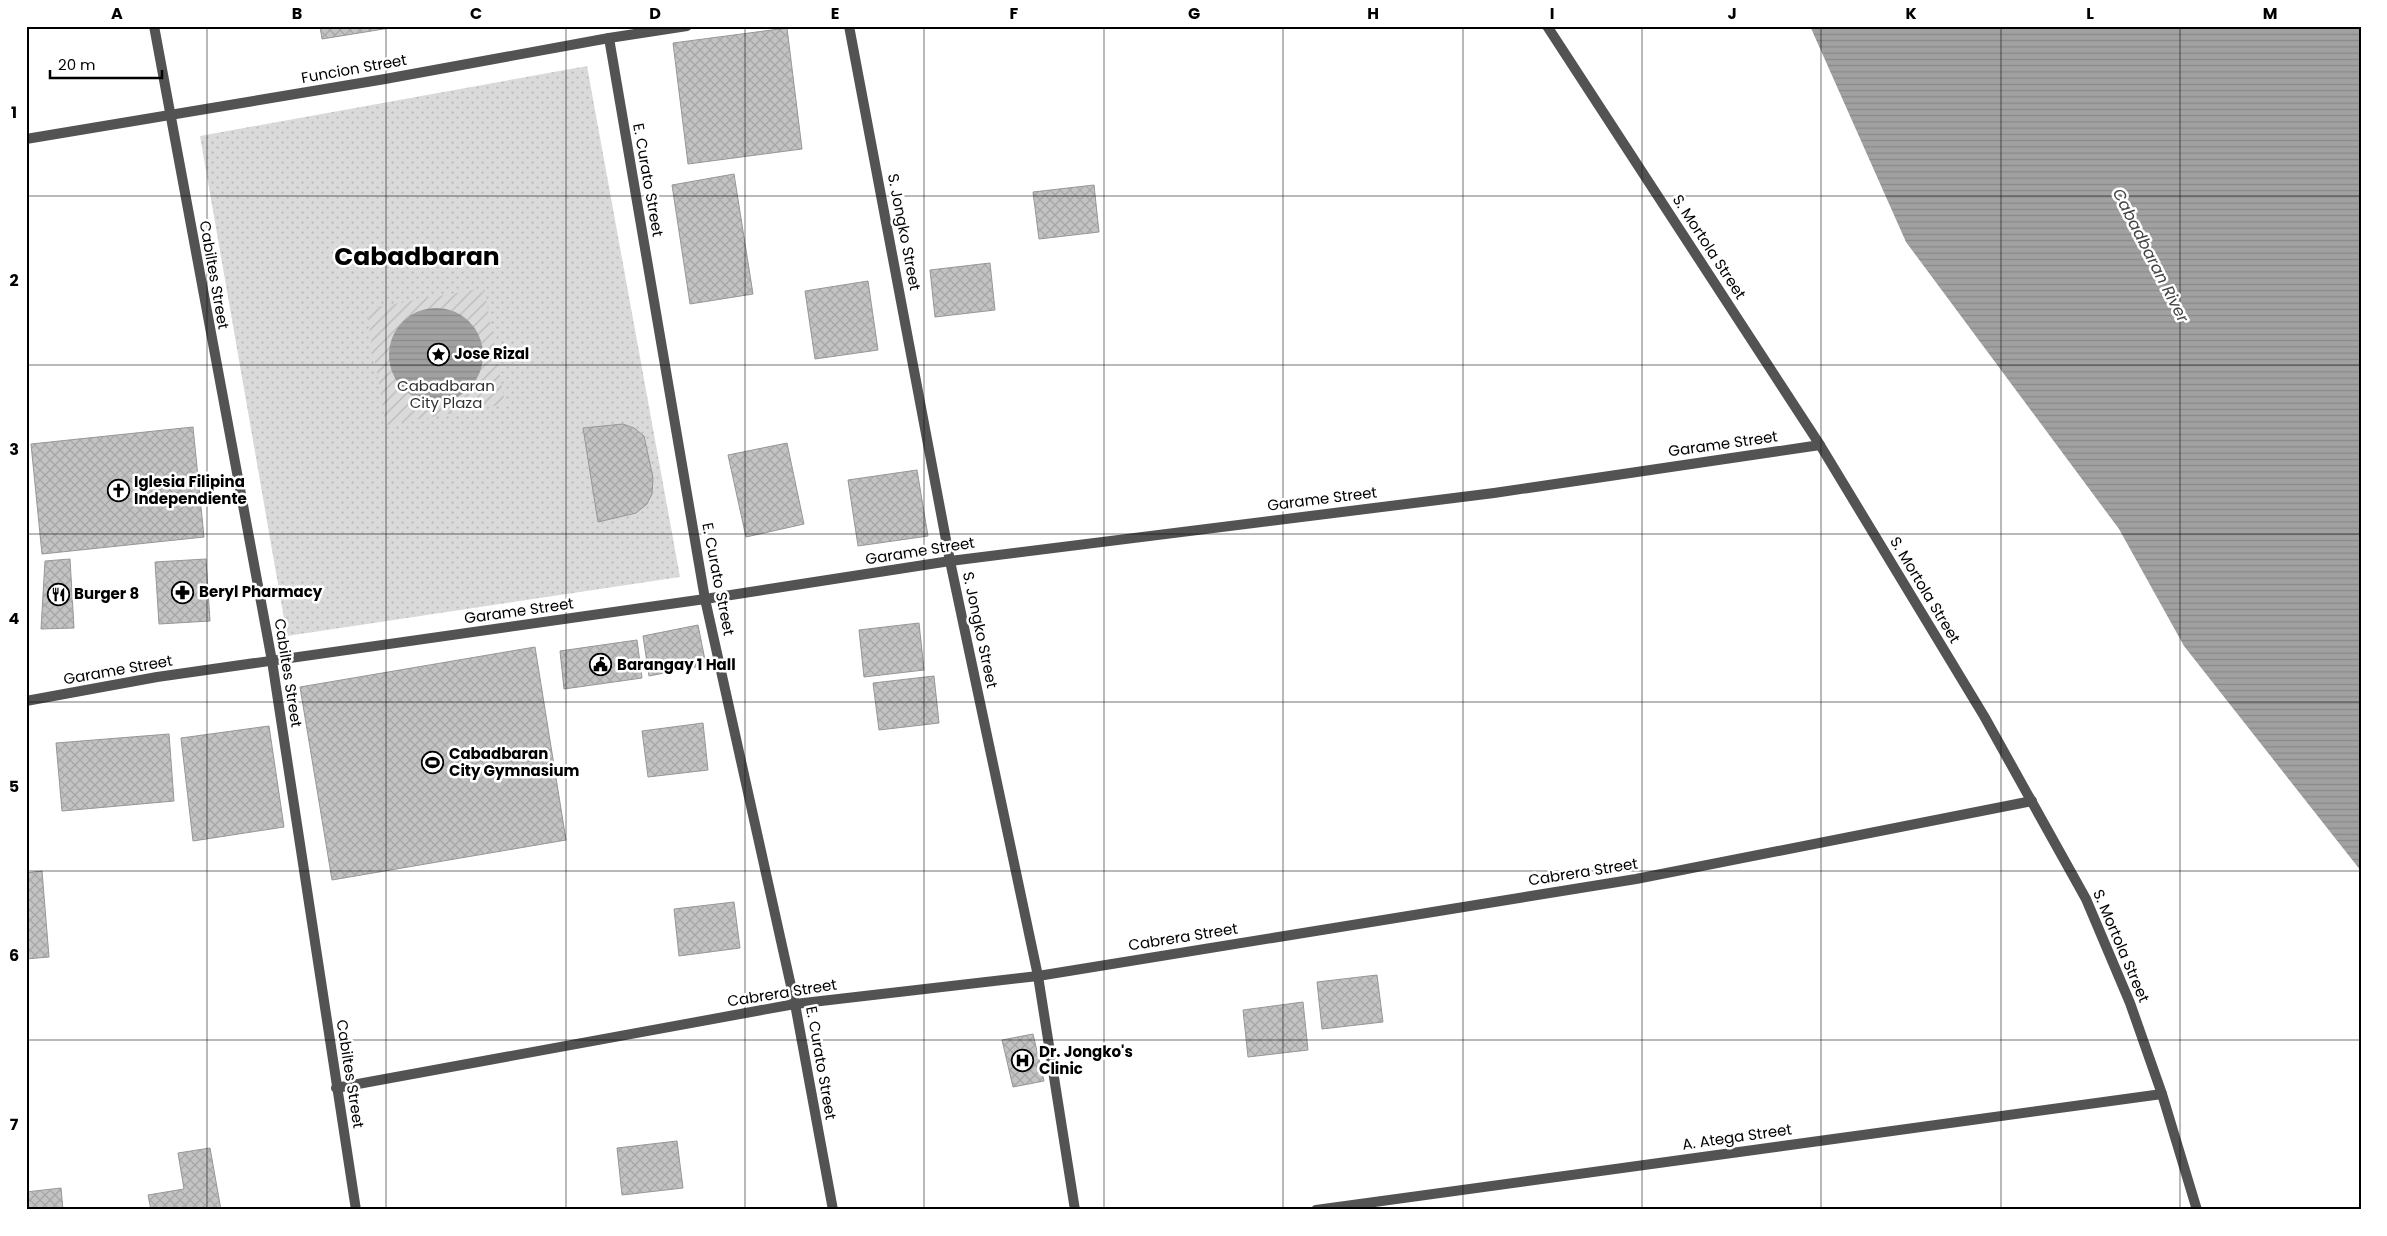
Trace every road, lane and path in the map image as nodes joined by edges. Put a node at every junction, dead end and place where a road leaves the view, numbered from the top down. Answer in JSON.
{"nodes":[{"id":1,"x":154,"y":26,"type":"edge"},
{"id":2,"x":687,"y":26,"type":"edge"},
{"id":3,"x":849,"y":26,"type":"edge"},
{"id":4,"x":1547,"y":26,"type":"edge"},
{"id":5,"x":609,"y":38,"type":"junction"},
{"id":6,"x":169,"y":115,"type":"junction"},
{"id":7,"x":26,"y":139,"type":"edge"},
{"id":8,"x":1820,"y":445,"type":"junction"},
{"id":9,"x":950,"y":561,"type":"junction"},
{"id":10,"x":705,"y":600,"type":"junction"},
{"id":11,"x":272,"y":661,"type":"junction"},
{"id":12,"x":26,"y":701,"type":"edge"},
{"id":13,"x":2032,"y":801,"type":"junction"},
{"id":14,"x":1038,"y":976,"type":"junction"},
{"id":15,"x":795,"y":1004,"type":"junction"},
{"id":16,"x":336,"y":1088,"type":"junction"},
{"id":17,"x":2162,"y":1094,"type":"junction"},
{"id":18,"x":356,"y":1210,"type":"edge"},
{"id":19,"x":833,"y":1210,"type":"edge"},
{"id":20,"x":1075,"y":1210,"type":"edge"},
{"id":21,"x":1316,"y":1210,"type":"edge"},
{"id":22,"x":2197,"y":1210,"type":"edge"}],
"edges":[{"from":1,"to":6,"type":"street","name":"Cabiltes Street"},
{"from":2,"to":5,"type":"street","name":"Funcion Street"},
{"from":3,"to":9,"type":"street","name":"S. Jongko Street"},
{"from":4,"to":8,"type":"street","name":"S. Mortola Street"},
{"from":5,"to":6,"type":"street","name":"Funcion Street"},
{"from":5,"to":10,"type":"street","name":"E. Curato Street"},
{"from":6,"to":7,"type":"street","name":"Funcion Street"},
{"from":6,"to":11,"type":"street","name":"Cabiltes Street"},
{"from":8,"to":9,"type":"street","name":"Garame Street"},
{"from":8,"to":13,"type":"street","name":"S. Mortola Street"},
{"from":9,"to":10,"type":"street","name":"Garame Street"},
{"from":9,"to":14,"type":"street","name":"S. Jongko Street"},
{"from":10,"to":11,"type":"street","name":"Garame Street"},
{"from":10,"to":15,"type":"street","name":"E. Curato Street"},
{"from":11,"to":12,"type":"street","name":"Garame Street"},
{"from":11,"to":16,"type":"street","name":"Cabiltes Street"},
{"from":13,"to":14,"type":"street","name":"Cabrera Street"},
{"from":13,"to":17,"type":"street","name":"S. Mortola Street"},
{"from":14,"to":15,"type":"street","name":"Cabrera Street"},
{"from":14,"to":20,"type":"street","name":"S. Jongko Street"},
{"from":15,"to":16,"type":"street","name":"Cabrera Street"},
{"from":15,"to":19,"type":"street","name":"E. Curato Street"},
{"from":16,"to":18,"type":"street","name":"Cabiltes Street"},
{"from":17,"to":21,"type":"street","name":"A. Atega Street"},
{"from":17,"to":22,"type":"street","name":"S. Mortola Street"}]}
